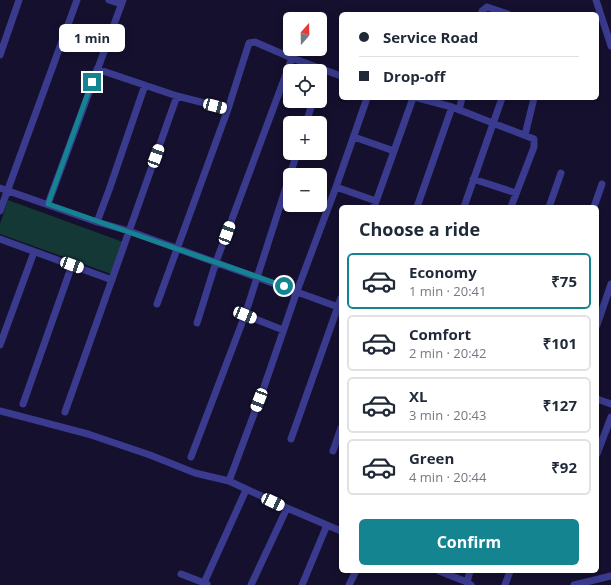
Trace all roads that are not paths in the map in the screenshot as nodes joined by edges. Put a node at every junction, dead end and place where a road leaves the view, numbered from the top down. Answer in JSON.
{"nodes":[{"id":1,"x":19,"y":0,"type":"edge"},
{"id":2,"x":76,"y":0,"type":"edge"},
{"id":3,"x":109,"y":0,"type":"edge"},
{"id":4,"x":596,"y":0,"type":"edge"},
{"id":5,"x":122,"y":2,"type":"edge"},
{"id":6,"x":482,"y":12,"type":"edge"},
{"id":7,"x":501,"y":12,"type":"edge"},
{"id":8,"x":611,"y":46,"type":"edge"},
{"id":9,"x":0,"y":55,"type":"edge"},
{"id":10,"x":292,"y":58,"type":"junction"},
{"id":11,"x":309,"y":64,"type":"edge"},
{"id":12,"x":97,"y":68,"type":"junction"},
{"id":13,"x":327,"y":71,"type":"edge"},
{"id":14,"x":339,"y":75,"type":"edge"},
{"id":15,"x":145,"y":85,"type":"junction"},
{"id":16,"x":177,"y":96,"type":"junction"},
{"id":17,"x":366,"y":100,"type":"edge"},
{"id":18,"x":412,"y":100,"type":"edge"},
{"id":19,"x":426,"y":100,"type":"edge"},
{"id":20,"x":462,"y":100,"type":"edge"},
{"id":21,"x":501,"y":100,"type":"edge"},
{"id":22,"x":534,"y":100,"type":"edge"},
{"id":23,"x":452,"y":107,"type":"junction"},
{"id":24,"x":228,"y":109,"type":"junction"},
{"id":25,"x":459,"y":110,"type":"junction"},
{"id":26,"x":493,"y":123,"type":"junction"},
{"id":27,"x":525,"y":135,"type":"junction"},
{"id":28,"x":354,"y":137,"type":"junction"},
{"id":29,"x":394,"y":151,"type":"junction"},
{"id":30,"x":295,"y":160,"type":"edge"},
{"id":31,"x":561,"y":173,"type":"dead end"},
{"id":32,"x":473,"y":179,"type":"junction"},
{"id":33,"x":602,"y":184,"type":"dead end"},
{"id":34,"x":336,"y":188,"type":"junction"},
{"id":35,"x":4,"y":189,"type":"edge"},
{"id":36,"x":516,"y":193,"type":"junction"},
{"id":37,"x":48,"y":204,"type":"junction"},
{"id":38,"x":375,"y":204,"type":"edge"},
{"id":39,"x":418,"y":205,"type":"edge"},
{"id":40,"x":465,"y":205,"type":"edge"},
{"id":41,"x":512,"y":205,"type":"edge"},
{"id":42,"x":550,"y":205,"type":"edge"},
{"id":43,"x":595,"y":205,"type":"edge"},
{"id":44,"x":0,"y":211,"type":"edge"},
{"id":45,"x":97,"y":222,"type":"junction"},
{"id":46,"x":129,"y":231,"type":"junction"},
{"id":47,"x":0,"y":239,"type":"edge"},
{"id":48,"x":178,"y":249,"type":"junction"},
{"id":49,"x":34,"y":252,"type":"junction"},
{"id":50,"x":216,"y":262,"type":"junction"},
{"id":51,"x":72,"y":265,"type":"junction"},
{"id":52,"x":258,"y":277,"type":"junction"},
{"id":53,"x":112,"y":280,"type":"junction"},
{"id":54,"x":611,"y":284,"type":"edge"},
{"id":55,"x":297,"y":291,"type":"junction"},
{"id":56,"x":157,"y":304,"type":"dead end"},
{"id":57,"x":339,"y":307,"type":"edge"},
{"id":58,"x":339,"y":310,"type":"edge"},
{"id":59,"x":245,"y":315,"type":"junction"},
{"id":60,"x":599,"y":318,"type":"edge"},
{"id":61,"x":197,"y":323,"type":"dead end"},
{"id":62,"x":283,"y":330,"type":"junction"},
{"id":63,"x":0,"y":345,"type":"edge"},
{"id":64,"x":599,"y":399,"type":"edge"},
{"id":65,"x":23,"y":404,"type":"dead end"},
{"id":66,"x":611,"y":404,"type":"edge"},
{"id":67,"x":0,"y":411,"type":"edge"},
{"id":68,"x":65,"y":412,"type":"dead end"},
{"id":69,"x":611,"y":417,"type":"edge"},
{"id":70,"x":339,"y":434,"type":"edge"},
{"id":71,"x":291,"y":439,"type":"dead end"},
{"id":72,"x":599,"y":444,"type":"edge"},
{"id":73,"x":333,"y":451,"type":"dead end"},
{"id":74,"x":191,"y":457,"type":"dead end"},
{"id":75,"x":229,"y":481,"type":"junction"},
{"id":76,"x":246,"y":490,"type":"junction"},
{"id":77,"x":287,"y":508,"type":"junction"},
{"id":78,"x":327,"y":525,"type":"junction"},
{"id":79,"x":339,"y":530,"type":"edge"},
{"id":80,"x":355,"y":573,"type":"edge"},
{"id":81,"x":445,"y":573,"type":"edge"},
{"id":82,"x":470,"y":573,"type":"edge"},
{"id":83,"x":509,"y":573,"type":"edge"},
{"id":84,"x":181,"y":574,"type":"dead end"},
{"id":85,"x":611,"y":576,"type":"edge"},
{"id":86,"x":469,"y":583,"type":"edge"},
{"id":87,"x":206,"y":584,"type":"edge"},
{"id":88,"x":251,"y":585,"type":"edge"},
{"id":89,"x":302,"y":585,"type":"edge"},
{"id":90,"x":349,"y":585,"type":"edge"},
{"id":91,"x":506,"y":585,"type":"edge"},
{"id":92,"x":574,"y":585,"type":"edge"}],
"edges":[{"from":1,"to":9,"type":"street"},
{"from":2,"to":35,"type":"street"},
{"from":3,"to":5,"type":"street"},
{"from":4,"to":8,"type":"street"},
{"from":5,"to":12,"type":"street"},
{"from":6,"to":7,"type":"street"},
{"from":10,"to":11,"type":"street"},
{"from":10,"to":24,"type":"street"},
{"from":10,"to":50,"type":"street"},
{"from":12,"to":15,"type":"street"},
{"from":12,"to":37,"type":"street"},
{"from":13,"to":14,"type":"street"},
{"from":15,"to":16,"type":"street"},
{"from":15,"to":45,"type":"street"},
{"from":16,"to":24,"type":"street"},
{"from":16,"to":46,"type":"street"},
{"from":17,"to":28,"type":"street"},
{"from":18,"to":29,"type":"street"},
{"from":19,"to":23,"type":"street"},
{"from":20,"to":25,"type":"street"},
{"from":21,"to":26,"type":"street"},
{"from":22,"to":27,"type":"street"},
{"from":23,"to":25,"type":"street"},
{"from":23,"to":39,"type":"street"},
{"from":24,"to":48,"type":"street"},
{"from":25,"to":26,"type":"street"},
{"from":26,"to":27,"type":"street"},
{"from":26,"to":32,"type":"street"},
{"from":27,"to":36,"type":"street"},
{"from":28,"to":29,"type":"street"},
{"from":28,"to":34,"type":"street"},
{"from":29,"to":38,"type":"street"},
{"from":30,"to":52,"type":"street"},
{"from":31,"to":42,"type":"street"},
{"from":32,"to":36,"type":"street"},
{"from":32,"to":40,"type":"street"},
{"from":33,"to":43,"type":"street"},
{"from":34,"to":38,"type":"street"},
{"from":34,"to":55,"type":"street"},
{"from":35,"to":37,"type":"street"},
{"from":35,"to":44,"type":"street"},
{"from":36,"to":41,"type":"street"},
{"from":37,"to":45,"type":"street"},
{"from":45,"to":46,"type":"street"},
{"from":46,"to":48,"type":"street"},
{"from":46,"to":53,"type":"street"},
{"from":47,"to":49,"type":"street"},
{"from":48,"to":50,"type":"street"},
{"from":48,"to":56,"type":"street"},
{"from":49,"to":51,"type":"street"},
{"from":49,"to":63,"type":"street"},
{"from":50,"to":52,"type":"street"},
{"from":50,"to":61,"type":"street"},
{"from":51,"to":53,"type":"street"},
{"from":51,"to":65,"type":"street"},
{"from":52,"to":55,"type":"street"},
{"from":52,"to":59,"type":"street"},
{"from":53,"to":68,"type":"street"},
{"from":54,"to":60,"type":"street"},
{"from":55,"to":57,"type":"street"},
{"from":55,"to":62,"type":"street"},
{"from":58,"to":71,"type":"street"},
{"from":59,"to":62,"type":"street"},
{"from":59,"to":74,"type":"street"},
{"from":62,"to":75,"type":"street"},
{"from":64,"to":66,"type":"street"},
{"from":67,"to":75,"type":"street"},
{"from":69,"to":72,"type":"street"},
{"from":70,"to":73,"type":"street"},
{"from":75,"to":76,"type":"street"},
{"from":76,"to":77,"type":"street"},
{"from":76,"to":87,"type":"street"},
{"from":77,"to":78,"type":"street"},
{"from":77,"to":88,"type":"street"},
{"from":78,"to":79,"type":"street"},
{"from":78,"to":89,"type":"street"},
{"from":80,"to":90,"type":"street"},
{"from":81,"to":86,"type":"street"},
{"from":82,"to":86,"type":"street"},
{"from":83,"to":91,"type":"street"},
{"from":84,"to":87,"type":"street"},
{"from":85,"to":92,"type":"street"}]}
